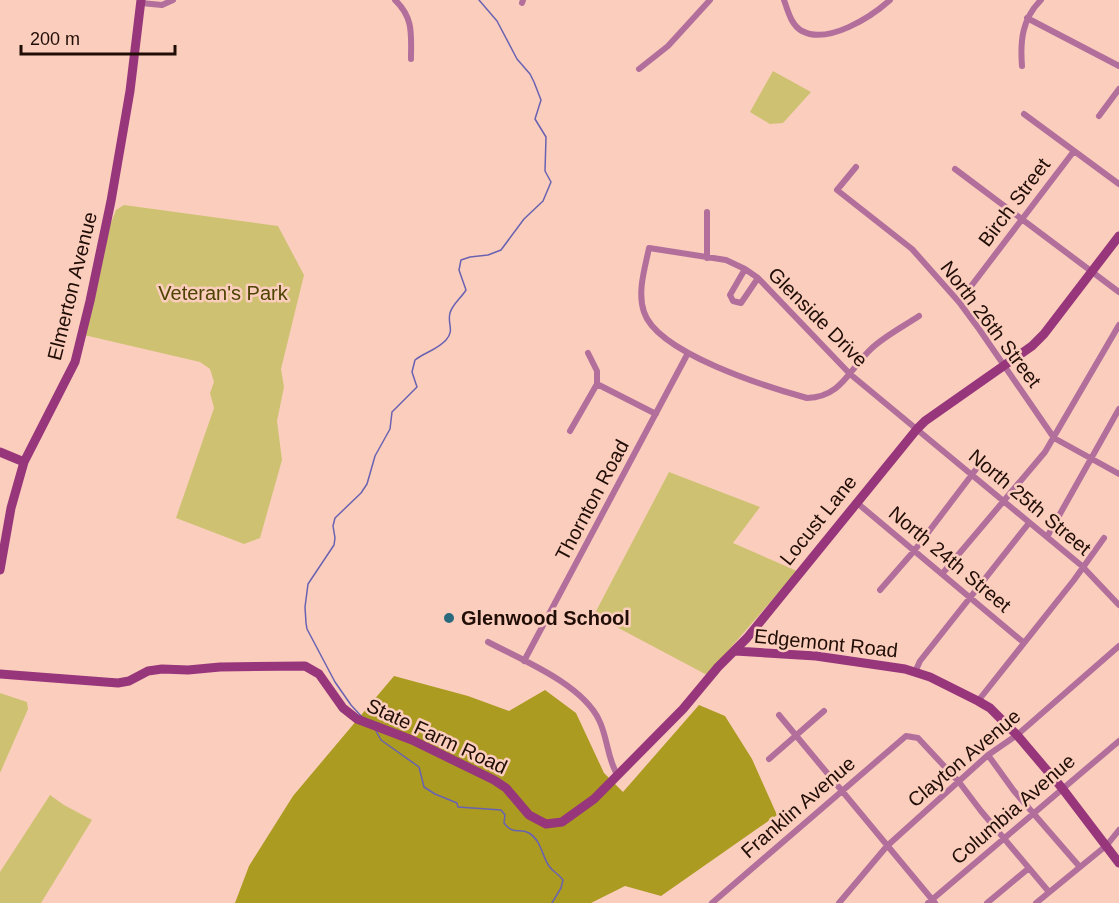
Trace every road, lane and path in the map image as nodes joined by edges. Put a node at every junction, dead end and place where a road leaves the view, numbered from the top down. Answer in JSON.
{"nodes":[{"id":1,"x":173,"y":0,"type":"edge"},
{"id":2,"x":395,"y":0,"type":"edge"},
{"id":3,"x":710,"y":0,"type":"edge"},
{"id":4,"x":784,"y":0,"type":"edge"},
{"id":5,"x":890,"y":0,"type":"edge"},
{"id":6,"x":1041,"y":0,"type":"edge"},
{"id":7,"x":141,"y":2,"type":"edge"},
{"id":8,"x":1028,"y":18,"type":"junction"},
{"id":9,"x":411,"y":59,"type":"dead end"},
{"id":10,"x":1022,"y":66,"type":"dead end"},
{"id":11,"x":1119,"y":66,"type":"edge"},
{"id":12,"x":639,"y":69,"type":"dead end"},
{"id":13,"x":1119,"y":89,"type":"edge"},
{"id":14,"x":1024,"y":114,"type":"dead end"},
{"id":15,"x":1100,"y":116,"type":"dead end"},
{"id":16,"x":1074,"y":151,"type":"junction"},
{"id":17,"x":856,"y":167,"type":"dead end"},
{"id":18,"x":955,"y":169,"type":"dead end"},
{"id":19,"x":1119,"y":184,"type":"edge"},
{"id":20,"x":707,"y":212,"type":"dead end"},
{"id":21,"x":1021,"y":219,"type":"junction"},
{"id":22,"x":1119,"y":236,"type":"edge"},
{"id":23,"x":707,"y":258,"type":"junction"},
{"id":24,"x":745,"y":269,"type":"junction"},
{"id":25,"x":1091,"y":272,"type":"junction"},
{"id":26,"x":758,"y":278,"type":"junction"},
{"id":27,"x":1119,"y":291,"type":"edge"},
{"id":28,"x":959,"y":302,"type":"junction"},
{"id":29,"x":919,"y":316,"type":"dead end"},
{"id":30,"x":1119,"y":325,"type":"edge"},
{"id":31,"x":588,"y":353,"type":"dead end"},
{"id":32,"x":688,"y":353,"type":"junction"},
{"id":33,"x":1004,"y":365,"type":"junction"},
{"id":34,"x":850,"y":374,"type":"junction"},
{"id":35,"x":597,"y":384,"type":"junction"},
{"id":36,"x":1119,"y":409,"type":"edge"},
{"id":37,"x":657,"y":414,"type":"junction"},
{"id":38,"x":916,"y":429,"type":"junction"},
{"id":39,"x":570,"y":431,"type":"dead end"},
{"id":40,"x":1054,"y":438,"type":"junction"},
{"id":41,"x":0,"y":452,"type":"edge"},
{"id":42,"x":1091,"y":459,"type":"junction"},
{"id":43,"x":24,"y":462,"type":"junction"},
{"id":44,"x":980,"y":464,"type":"dead end"},
{"id":45,"x":1119,"y":474,"type":"edge"},
{"id":46,"x":972,"y":476,"type":"junction"},
{"id":47,"x":1003,"y":501,"type":"junction"},
{"id":48,"x":856,"y":502,"type":"junction"},
{"id":49,"x":1029,"y":523,"type":"junction"},
{"id":50,"x":1047,"y":537,"type":"junction"},
{"id":51,"x":1104,"y":538,"type":"dead end"},
{"id":52,"x":914,"y":551,"type":"junction"},
{"id":53,"x":1082,"y":566,"type":"junction"},
{"id":54,"x":0,"y":570,"type":"edge"},
{"id":55,"x":942,"y":574,"type":"junction"},
{"id":56,"x":880,"y":590,"type":"dead end"},
{"id":57,"x":970,"y":597,"type":"junction"},
{"id":58,"x":1118,"y":601,"type":"edge"},
{"id":59,"x":488,"y":642,"type":"dead end"},
{"id":60,"x":1023,"y":642,"type":"junction"},
{"id":61,"x":1119,"y":646,"type":"edge"},
{"id":62,"x":735,"y":651,"type":"junction"},
{"id":63,"x":524,"y":661,"type":"junction"},
{"id":64,"x":915,"y":672,"type":"junction"},
{"id":65,"x":0,"y":674,"type":"edge"},
{"id":66,"x":978,"y":701,"type":"junction"},
{"id":67,"x":824,"y":711,"type":"dead end"},
{"id":68,"x":779,"y":715,"type":"dead end"},
{"id":69,"x":795,"y":735,"type":"junction"},
{"id":70,"x":1017,"y":735,"type":"junction"},
{"id":71,"x":1118,"y":744,"type":"edge"},
{"id":72,"x":988,"y":755,"type":"junction"},
{"id":73,"x":768,"y":759,"type":"dead end"},
{"id":74,"x":618,"y":776,"type":"junction"},
{"id":75,"x":959,"y":782,"type":"junction"},
{"id":76,"x":1062,"y":788,"type":"junction"},
{"id":77,"x":841,"y":791,"type":"junction"},
{"id":78,"x":1033,"y":813,"type":"junction"},
{"id":79,"x":546,"y":824,"type":"joint"},
{"id":80,"x":1119,"y":830,"type":"edge"},
{"id":81,"x":1004,"y":839,"type":"junction"},
{"id":82,"x":1107,"y":845,"type":"junction"},
{"id":83,"x":887,"y":846,"type":"junction"},
{"id":84,"x":1119,"y":863,"type":"edge"},
{"id":85,"x":1078,"y":866,"type":"junction"},
{"id":86,"x":1029,"y":868,"type":"junction"},
{"id":87,"x":1049,"y":892,"type":"junction"},
{"id":88,"x":932,"y":902,"type":"edge"},
{"id":89,"x":712,"y":903,"type":"edge"},
{"id":90,"x":839,"y":903,"type":"edge"},
{"id":91,"x":987,"y":903,"type":"edge"},
{"id":92,"x":1036,"y":903,"type":"edge"}],
"edges":[{"from":1,"to":7,"type":"street"},
{"from":2,"to":9,"type":"street"},
{"from":3,"to":12,"type":"street"},
{"from":4,"to":5,"type":"street"},
{"from":6,"to":8,"type":"street"},
{"from":7,"to":43,"type":"street","name":"Elmerton Avenue"},
{"from":8,"to":10,"type":"street"},
{"from":8,"to":11,"type":"street"},
{"from":13,"to":15,"type":"street"},
{"from":14,"to":16,"type":"street"},
{"from":16,"to":19,"type":"street"},
{"from":16,"to":21,"type":"street","name":"Birch Street"},
{"from":17,"to":28,"type":"street","name":"North 26th Street"},
{"from":18,"to":21,"type":"street"},
{"from":20,"to":23,"type":"street"},
{"from":21,"to":25,"type":"street"},
{"from":21,"to":28,"type":"street","name":"Birch Street"},
{"from":22,"to":25,"type":"street","name":"Locust Lane"},
{"from":23,"to":24,"type":"street","name":"Glenside Drive"},
{"from":23,"to":32,"type":"street","name":"Glenside Drive"},
{"from":24,"to":26,"type":"street","name":"Glenside Drive"},
{"from":24,"to":26,"type":"street"},
{"from":25,"to":27,"type":"street"},
{"from":25,"to":33,"type":"street","name":"Locust Lane"},
{"from":26,"to":34,"type":"street","name":"Glenside Drive"},
{"from":28,"to":33,"type":"street","name":"North 26th Street"},
{"from":29,"to":34,"type":"street"},
{"from":30,"to":40,"type":"street"},
{"from":31,"to":35,"type":"street"},
{"from":32,"to":34,"type":"street"},
{"from":32,"to":37,"type":"street","name":"Thornton Road"},
{"from":33,"to":38,"type":"street","name":"Locust Lane"},
{"from":33,"to":40,"type":"street","name":"North 26th Street"},
{"from":34,"to":38,"type":"street","name":"Glenside Drive"},
{"from":35,"to":37,"type":"street"},
{"from":35,"to":39,"type":"street"},
{"from":36,"to":42,"type":"street"},
{"from":37,"to":63,"type":"street","name":"Thornton Road"},
{"from":38,"to":46,"type":"street","name":"North 25th Street"},
{"from":38,"to":48,"type":"street","name":"Locust Lane"},
{"from":40,"to":42,"type":"street","name":"North 26th Street"},
{"from":40,"to":47,"type":"street"},
{"from":41,"to":43,"type":"street"},
{"from":42,"to":45,"type":"street","name":"North 26th Street"},
{"from":42,"to":50,"type":"street"},
{"from":43,"to":54,"type":"street","name":"Elmerton Avenue"},
{"from":44,"to":46,"type":"street"},
{"from":46,"to":47,"type":"street","name":"North 25th Street"},
{"from":46,"to":52,"type":"street"},
{"from":47,"to":49,"type":"street","name":"North 25th Street"},
{"from":47,"to":55,"type":"street"},
{"from":48,"to":52,"type":"street","name":"North 24th Street"},
{"from":48,"to":62,"type":"street","name":"Locust Lane"},
{"from":49,"to":50,"type":"street","name":"North 25th Street"},
{"from":49,"to":57,"type":"street"},
{"from":50,"to":53,"type":"street","name":"North 25th Street"},
{"from":51,"to":53,"type":"street"},
{"from":52,"to":55,"type":"street","name":"North 24th Street"},
{"from":52,"to":56,"type":"street"},
{"from":53,"to":58,"type":"street","name":"North 25th Street"},
{"from":53,"to":60,"type":"street"},
{"from":55,"to":57,"type":"street","name":"North 24th Street"},
{"from":57,"to":60,"type":"street","name":"North 24th Street"},
{"from":57,"to":64,"type":"street"},
{"from":59,"to":63,"type":"street"},
{"from":60,"to":66,"type":"street"},
{"from":61,"to":70,"type":"street","name":"Clayton Avenue"},
{"from":62,"to":64,"type":"street","name":"Edgemont Road"},
{"from":62,"to":74,"type":"street","name":"Locust Lane"},
{"from":63,"to":74,"type":"street"},
{"from":64,"to":66,"type":"street","name":"Edgemont Road"},
{"from":65,"to":79,"type":"street","name":"State Farm Road"},
{"from":66,"to":70,"type":"street","name":"Edgemont Road"},
{"from":67,"to":69,"type":"street"},
{"from":68,"to":69,"type":"street"},
{"from":69,"to":73,"type":"street"},
{"from":69,"to":77,"type":"street"},
{"from":70,"to":72,"type":"street","name":"Clayton Avenue"},
{"from":70,"to":76,"type":"street","name":"Edgemont Road"},
{"from":71,"to":76,"type":"street","name":"Columbia Avenue"},
{"from":72,"to":75,"type":"street","name":"Clayton Avenue"},
{"from":72,"to":78,"type":"street"},
{"from":74,"to":79,"type":"street","name":"Locust Lane"},
{"from":75,"to":77,"type":"street","name":"Franklin Avenue"},
{"from":75,"to":81,"type":"street"},
{"from":75,"to":83,"type":"street","name":"Clayton Avenue"},
{"from":76,"to":78,"type":"street","name":"Columbia Avenue"},
{"from":76,"to":82,"type":"street","name":"Edgemont Road"},
{"from":77,"to":83,"type":"street"},
{"from":77,"to":89,"type":"street","name":"Franklin Avenue"},
{"from":78,"to":81,"type":"street","name":"Columbia Avenue"},
{"from":78,"to":85,"type":"street"},
{"from":80,"to":82,"type":"street"},
{"from":81,"to":86,"type":"street"},
{"from":81,"to":88,"type":"street","name":"Columbia Avenue"},
{"from":82,"to":84,"type":"street","name":"Edgemont Road"},
{"from":82,"to":85,"type":"street"},
{"from":83,"to":88,"type":"street"},
{"from":83,"to":90,"type":"street","name":"Clayton Avenue"},
{"from":85,"to":87,"type":"street"},
{"from":86,"to":87,"type":"street"},
{"from":86,"to":91,"type":"street"},
{"from":87,"to":92,"type":"street"}]}
